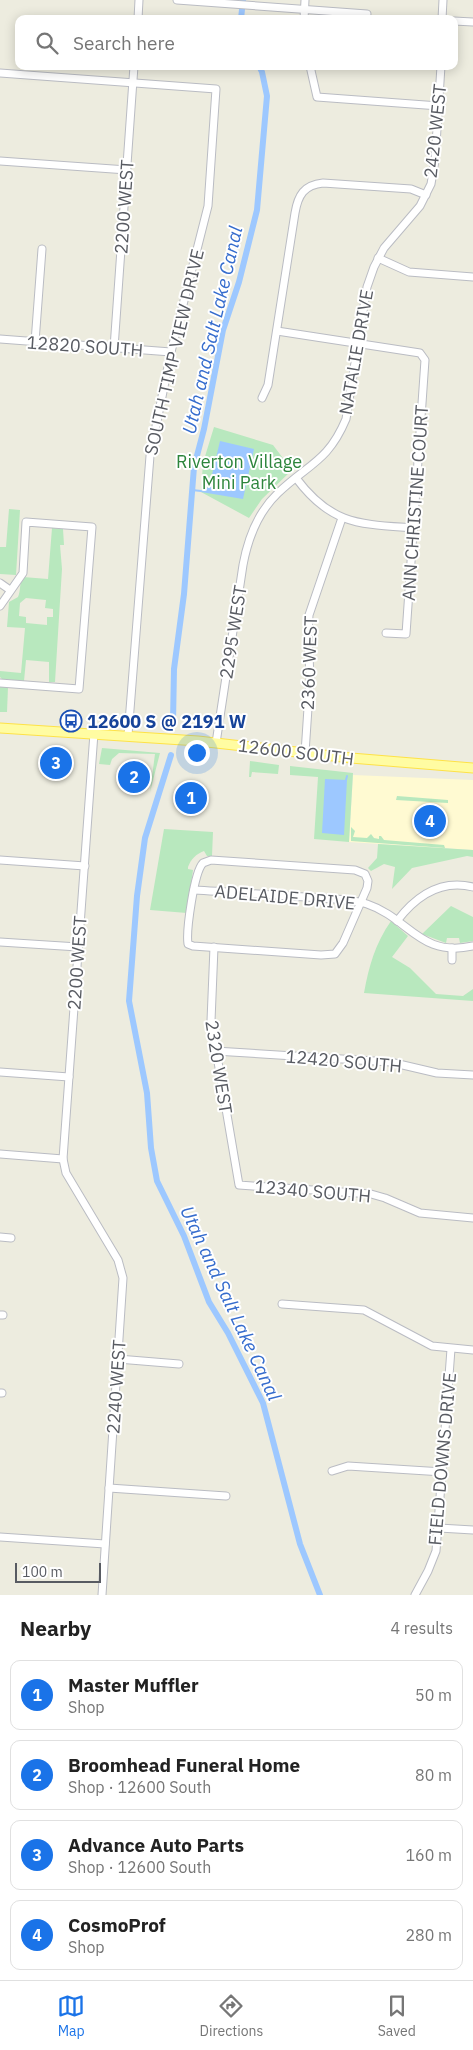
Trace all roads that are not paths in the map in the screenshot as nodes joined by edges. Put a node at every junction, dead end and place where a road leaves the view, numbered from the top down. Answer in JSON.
{"nodes":[{"id":1,"x":139,"y":0,"type":"edge"},
{"id":2,"x":177,"y":0,"type":"edge"},
{"id":3,"x":305,"y":0,"type":"edge"},
{"id":4,"x":443,"y":0,"type":"edge"},
{"id":5,"x":305,"y":9,"type":"junction"},
{"id":6,"x":367,"y":14,"type":"dead end"},
{"id":7,"x":138,"y":15,"type":"edge"},
{"id":8,"x":304,"y":15,"type":"edge"},
{"id":9,"x":442,"y":15,"type":"edge"},
{"id":10,"x":458,"y":21,"type":"edge"},
{"id":11,"x":473,"y":22,"type":"edge"},
{"id":12,"x":134,"y":70,"type":"edge"},
{"id":13,"x":311,"y":70,"type":"edge"},
{"id":14,"x":441,"y":70,"type":"edge"},
{"id":15,"x":0,"y":73,"type":"edge"},
{"id":16,"x":133,"y":83,"type":"junction"},
{"id":17,"x":439,"y":106,"type":"junction"},
{"id":18,"x":0,"y":161,"type":"edge"},
{"id":19,"x":127,"y":170,"type":"junction"},
{"id":20,"x":426,"y":195,"type":"junction"},
{"id":21,"x":42,"y":249,"type":"dead end"},
{"id":22,"x":378,"y":258,"type":"junction"},
{"id":23,"x":473,"y":277,"type":"edge"},
{"id":24,"x":277,"y":331,"type":"junction"},
{"id":25,"x":0,"y":340,"type":"edge"},
{"id":26,"x":35,"y":342,"type":"junction"},
{"id":27,"x":358,"y":344,"type":"junction"},
{"id":28,"x":114,"y":348,"type":"junction"},
{"id":29,"x":171,"y":352,"type":"junction"},
{"id":30,"x":262,"y":398,"type":"dead end"},
{"id":31,"x":296,"y":478,"type":"junction"},
{"id":32,"x":342,"y":518,"type":"junction"},
{"id":33,"x":256,"y":522,"type":"joint"},
{"id":34,"x":414,"y":528,"type":"junction"},
{"id":35,"x":0,"y":583,"type":"edge"},
{"id":36,"x":10,"y":590,"type":"junction"},
{"id":37,"x":0,"y":606,"type":"edge"},
{"id":38,"x":386,"y":632,"type":"dead end"},
{"id":39,"x":0,"y":683,"type":"edge"},
{"id":40,"x":0,"y":728,"type":"edge"},
{"id":41,"x":94,"y":733,"type":"junction"},
{"id":42,"x":128,"y":735,"type":"junction"},
{"id":43,"x":216,"y":742,"type":"junction"},
{"id":44,"x":305,"y":753,"type":"junction"},
{"id":45,"x":473,"y":768,"type":"edge"},
{"id":46,"x":0,"y":860,"type":"edge"},
{"id":47,"x":85,"y":866,"type":"junction"},
{"id":48,"x":473,"y":887,"type":"edge"},
{"id":49,"x":194,"y":890,"type":"junction"},
{"id":50,"x":361,"y":902,"type":"junction"},
{"id":51,"x":397,"y":921,"type":"junction"},
{"id":52,"x":0,"y":942,"type":"edge"},
{"id":53,"x":473,"y":946,"type":"edge"},
{"id":54,"x":78,"y":947,"type":"junction"},
{"id":55,"x":214,"y":948,"type":"junction"},
{"id":56,"x":452,"y":948,"type":"junction"},
{"id":57,"x":452,"y":960,"type":"dead end"},
{"id":58,"x":215,"y":1051,"type":"junction"},
{"id":59,"x":0,"y":1072,"type":"edge"},
{"id":60,"x":473,"y":1075,"type":"edge"},
{"id":61,"x":69,"y":1077,"type":"junction"},
{"id":62,"x":0,"y":1154,"type":"edge"},
{"id":63,"x":63,"y":1159,"type":"junction"},
{"id":64,"x":239,"y":1185,"type":"joint"},
{"id":65,"x":75,"y":1191,"type":"joint"},
{"id":66,"x":473,"y":1218,"type":"edge"},
{"id":67,"x":0,"y":1237,"type":"edge"},
{"id":68,"x":12,"y":1238,"type":"dead end"},
{"id":69,"x":282,"y":1304,"type":"dead end"},
{"id":70,"x":451,"y":1349,"type":"junction"},
{"id":71,"x":473,"y":1350,"type":"edge"},
{"id":72,"x":118,"y":1359,"type":"junction"},
{"id":73,"x":179,"y":1364,"type":"dead end"},
{"id":74,"x":332,"y":1471,"type":"dead end"},
{"id":75,"x":443,"y":1472,"type":"junction"},
{"id":76,"x":109,"y":1488,"type":"junction"},
{"id":77,"x":226,"y":1496,"type":"dead end"},
{"id":78,"x":439,"y":1528,"type":"junction"},
{"id":79,"x":473,"y":1530,"type":"edge"},
{"id":80,"x":0,"y":1537,"type":"edge"},
{"id":81,"x":105,"y":1544,"type":"junction"},
{"id":82,"x":102,"y":1595,"type":"edge"},
{"id":83,"x":415,"y":1595,"type":"edge"}],
"edges":[{"from":1,"to":7,"type":"street"},
{"from":2,"to":5,"type":"street"},
{"from":3,"to":5,"type":"street"},
{"from":4,"to":9,"type":"street"},
{"from":5,"to":6,"type":"street"},
{"from":5,"to":8,"type":"street"},
{"from":10,"to":11,"type":"street"},
{"from":12,"to":16,"type":"street","name":"2200 WEST"},
{"from":13,"to":17,"type":"street"},
{"from":14,"to":17,"type":"street","name":"2420 WEST"},
{"from":15,"to":16,"type":"street"},
{"from":16,"to":19,"type":"street","name":"2200 WEST"},
{"from":16,"to":29,"type":"street","name":"SOUTH TIMP VIEW DRIVE"},
{"from":17,"to":20,"type":"street","name":"2420 WEST"},
{"from":18,"to":19,"type":"street"},
{"from":19,"to":28,"type":"street","name":"2200 WEST"},
{"from":20,"to":22,"type":"street","name":"NATALIE DRIVE"},
{"from":20,"to":24,"type":"street"},
{"from":21,"to":26,"type":"street"},
{"from":22,"to":23,"type":"street"},
{"from":22,"to":27,"type":"street","name":"NATALIE DRIVE"},
{"from":24,"to":27,"type":"street"},
{"from":24,"to":30,"type":"street"},
{"from":25,"to":26,"type":"street","name":"12820 SOUTH"},
{"from":26,"to":28,"type":"street","name":"12820 SOUTH"},
{"from":27,"to":31,"type":"street","name":"NATALIE DRIVE"},
{"from":27,"to":34,"type":"street","name":"ANN CHRISTINE COURT"},
{"from":28,"to":29,"type":"street","name":"12820 SOUTH"},
{"from":29,"to":42,"type":"street","name":"SOUTH TIMP VIEW DRIVE"},
{"from":31,"to":32,"type":"street"},
{"from":31,"to":33,"type":"street","name":"NATALIE DRIVE"},
{"from":32,"to":34,"type":"street"},
{"from":32,"to":44,"type":"street","name":"2360 WEST"},
{"from":33,"to":43,"type":"street","name":"2295 WEST"},
{"from":34,"to":38,"type":"street","name":"ANN CHRISTINE COURT"},
{"from":35,"to":36,"type":"street"},
{"from":36,"to":37,"type":"street"},
{"from":36,"to":39,"type":"street"},
{"from":40,"to":41,"type":"main road","name":"12600 SOUTH"},
{"from":41,"to":42,"type":"main road","name":"12600 SOUTH"},
{"from":41,"to":47,"type":"street","name":"2200 WEST"},
{"from":42,"to":43,"type":"main road","name":"12600 SOUTH"},
{"from":43,"to":44,"type":"main road","name":"12600 SOUTH"},
{"from":44,"to":45,"type":"main road","name":"12600 SOUTH"},
{"from":46,"to":47,"type":"street"},
{"from":47,"to":54,"type":"street","name":"2200 WEST"},
{"from":48,"to":51,"type":"street"},
{"from":49,"to":50,"type":"street","name":"ADELAIDE DRIVE"},
{"from":49,"to":50,"type":"street"},
{"from":49,"to":55,"type":"street"},
{"from":50,"to":51,"type":"street","name":"ADELAIDE DRIVE"},
{"from":50,"to":55,"type":"street"},
{"from":51,"to":56,"type":"street","name":"ADELAIDE DRIVE"},
{"from":52,"to":54,"type":"street"},
{"from":53,"to":56,"type":"street","name":"ADELAIDE DRIVE"},
{"from":54,"to":61,"type":"street","name":"2200 WEST"},
{"from":55,"to":58,"type":"street","name":"2320 WEST"},
{"from":56,"to":57,"type":"street"},
{"from":58,"to":60,"type":"street","name":"12420 SOUTH"},
{"from":58,"to":64,"type":"street","name":"2320 WEST"},
{"from":59,"to":61,"type":"street"},
{"from":61,"to":63,"type":"street","name":"2200 WEST"},
{"from":62,"to":63,"type":"street"},
{"from":63,"to":65,"type":"street","name":"2200 WEST"},
{"from":64,"to":66,"type":"street","name":"12340 SOUTH"},
{"from":65,"to":72,"type":"street","name":"2240 WEST"},
{"from":67,"to":68,"type":"street"},
{"from":69,"to":70,"type":"street"},
{"from":70,"to":71,"type":"street"},
{"from":70,"to":75,"type":"street","name":"FIELD DOWNS DRIVE"},
{"from":72,"to":73,"type":"street"},
{"from":72,"to":76,"type":"street","name":"2240 WEST"},
{"from":74,"to":75,"type":"street"},
{"from":75,"to":78,"type":"street","name":"FIELD DOWNS DRIVE"},
{"from":76,"to":77,"type":"street"},
{"from":76,"to":81,"type":"street","name":"2240 WEST"},
{"from":78,"to":79,"type":"street"},
{"from":78,"to":83,"type":"street","name":"FIELD DOWNS DRIVE"},
{"from":80,"to":81,"type":"street"},
{"from":81,"to":82,"type":"street","name":"2240 WEST"}]}
